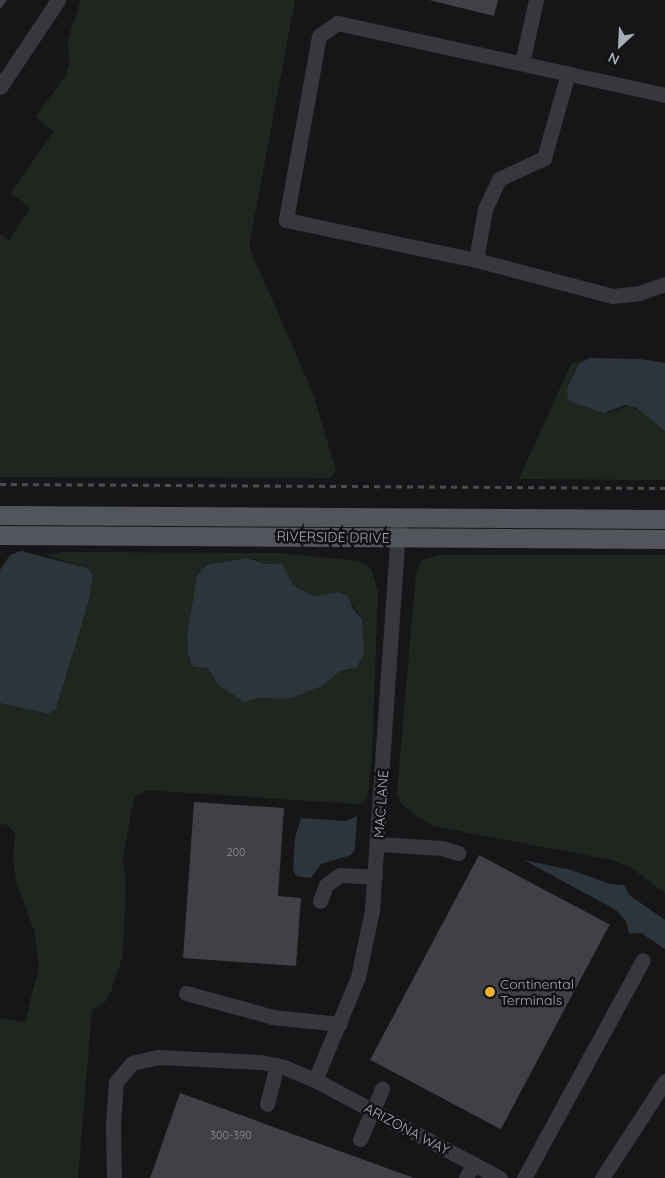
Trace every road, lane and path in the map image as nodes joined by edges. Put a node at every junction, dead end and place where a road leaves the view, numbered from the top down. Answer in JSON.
{"nodes":[{"id":1,"x":58,"y":0,"type":"edge"},
{"id":2,"x":536,"y":0,"type":"edge"},
{"id":3,"x":522,"y":63,"type":"junction"},
{"id":4,"x":568,"y":73,"type":"junction"},
{"id":5,"x":0,"y":88,"type":"edge"},
{"id":6,"x":665,"y":95,"type":"edge"},
{"id":7,"x":476,"y":260,"type":"junction"},
{"id":8,"x":665,"y":284,"type":"edge"},
{"id":9,"x":0,"y":515,"type":"edge"},
{"id":10,"x":398,"y":518,"type":"junction"},
{"id":11,"x":665,"y":519,"type":"edge"},
{"id":12,"x":0,"y":535,"type":"edge"},
{"id":13,"x":398,"y":538,"type":"junction"},
{"id":14,"x":665,"y":539,"type":"edge"},
{"id":15,"x":378,"y":844,"type":"junction"},
{"id":16,"x":458,"y":853,"type":"dead end"},
{"id":17,"x":375,"y":877,"type":"junction"},
{"id":18,"x":320,"y":901,"type":"dead end"},
{"id":19,"x":643,"y":960,"type":"dead end"},
{"id":20,"x":186,"y":993,"type":"dead end"},
{"id":21,"x":340,"y":1024,"type":"junction"},
{"id":22,"x":277,"y":1065,"type":"junction"},
{"id":23,"x":315,"y":1080,"type":"junction"},
{"id":24,"x":665,"y":1082,"type":"edge"},
{"id":25,"x":382,"y":1089,"type":"dead end"},
{"id":26,"x":267,"y":1104,"type":"dead end"},
{"id":27,"x":371,"y":1110,"type":"junction"},
{"id":28,"x":360,"y":1139,"type":"dead end"},
{"id":29,"x":473,"y":1164,"type":"junction"},
{"id":30,"x":114,"y":1178,"type":"edge"},
{"id":31,"x":466,"y":1178,"type":"edge"},
{"id":32,"x":500,"y":1178,"type":"edge"},
{"id":33,"x":524,"y":1178,"type":"edge"},
{"id":34,"x":602,"y":1178,"type":"edge"}],
"edges":[{"from":1,"to":5,"type":"street"},
{"from":2,"to":3,"type":"street"},
{"from":3,"to":4,"type":"street"},
{"from":3,"to":7,"type":"street"},
{"from":4,"to":6,"type":"street"},
{"from":4,"to":7,"type":"street"},
{"from":7,"to":8,"type":"street"},
{"from":9,"to":10,"type":"main road","name":"RIVERSIDE DRIVE"},
{"from":10,"to":11,"type":"main road","name":"RIVERSIDE DRIVE"},
{"from":10,"to":13,"type":"street","name":"MAC LANE"},
{"from":12,"to":13,"type":"main road","name":"RIVERSIDE DRIVE"},
{"from":13,"to":14,"type":"main road","name":"RIVERSIDE DRIVE"},
{"from":13,"to":15,"type":"street","name":"MAC LANE"},
{"from":15,"to":16,"type":"street"},
{"from":15,"to":17,"type":"street","name":"MAC LANE"},
{"from":17,"to":18,"type":"street"},
{"from":17,"to":21,"type":"street","name":"MAC LANE"},
{"from":19,"to":33,"type":"street"},
{"from":20,"to":21,"type":"street"},
{"from":21,"to":23,"type":"street","name":"MAC LANE"},
{"from":22,"to":23,"type":"street","name":"ARIZONA WAY"},
{"from":22,"to":26,"type":"street"},
{"from":22,"to":30,"type":"street","name":"ARIZONA WAY"},
{"from":23,"to":27,"type":"street","name":"ARIZONA WAY"},
{"from":24,"to":34,"type":"street"},
{"from":25,"to":27,"type":"street"},
{"from":27,"to":28,"type":"street"},
{"from":27,"to":29,"type":"street","name":"ARIZONA WAY"},
{"from":29,"to":31,"type":"street"},
{"from":29,"to":32,"type":"street","name":"ARIZONA WAY"}]}
